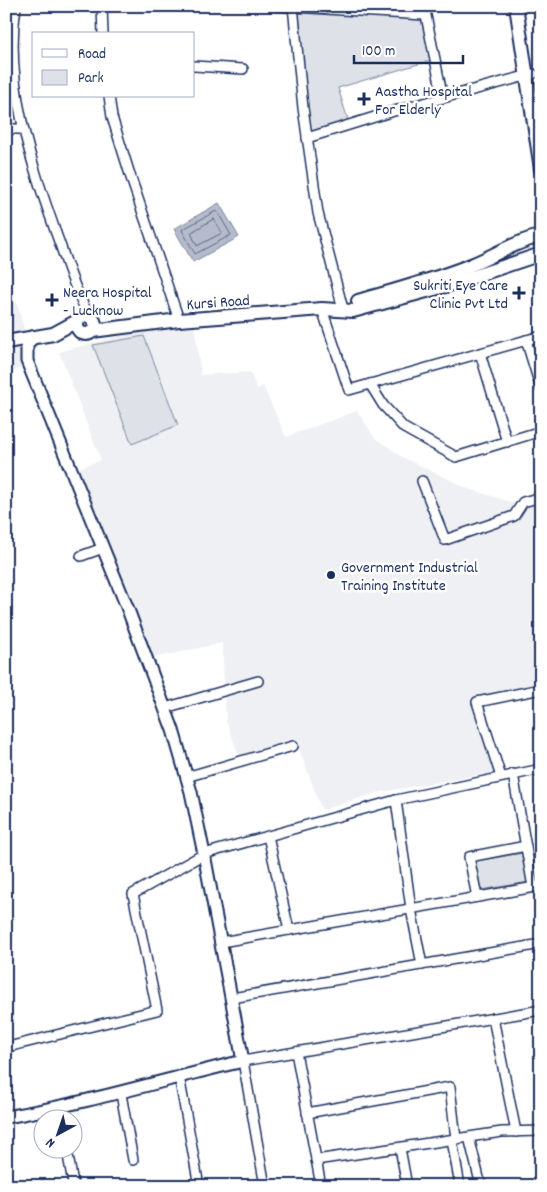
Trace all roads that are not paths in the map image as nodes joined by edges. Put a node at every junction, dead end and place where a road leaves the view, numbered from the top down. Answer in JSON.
{"nodes":[{"id":1,"x":16,"y":6,"type":"edge"},
{"id":2,"x":102,"y":6,"type":"edge"},
{"id":3,"x":277,"y":6,"type":"edge"},
{"id":4,"x":516,"y":6,"type":"edge"},
{"id":5,"x":523,"y":6,"type":"edge"},
{"id":6,"x":293,"y":7,"type":"edge"},
{"id":7,"x":424,"y":11,"type":"edge"},
{"id":8,"x":103,"y":32,"type":"edge"},
{"id":9,"x":195,"y":66,"type":"edge"},
{"id":10,"x":243,"y":70,"type":"dead end"},
{"id":11,"x":530,"y":75,"type":"junction"},
{"id":12,"x":109,"y":98,"type":"edge"},
{"id":13,"x":443,"y":98,"type":"junction"},
{"id":14,"x":541,"y":121,"type":"edge"},
{"id":15,"x":6,"y":129,"type":"edge"},
{"id":16,"x":22,"y":129,"type":"junction"},
{"id":17,"x":307,"y":138,"type":"junction"},
{"id":18,"x":539,"y":142,"type":"edge"},
{"id":19,"x":541,"y":169,"type":"edge"},
{"id":20,"x":541,"y":236,"type":"edge"},
{"id":21,"x":541,"y":254,"type":"edge"},
{"id":22,"x":322,"y":309,"type":"junction"},
{"id":23,"x":344,"y":309,"type":"junction"},
{"id":24,"x":179,"y":320,"type":"junction"},
{"id":25,"x":86,"y":324,"type":"junction"},
{"id":26,"x":541,"y":336,"type":"edge"},
{"id":27,"x":33,"y":337,"type":"junction"},
{"id":28,"x":526,"y":340,"type":"junction"},
{"id":29,"x":6,"y":342,"type":"edge"},
{"id":30,"x":480,"y":353,"type":"junction"},
{"id":31,"x":370,"y":384,"type":"junction"},
{"id":32,"x":541,"y":389,"type":"edge"},
{"id":33,"x":541,"y":432,"type":"edge"},
{"id":34,"x":507,"y":442,"type":"junction"},
{"id":35,"x":422,"y":481,"type":"dead end"},
{"id":36,"x":541,"y":497,"type":"edge"},
{"id":37,"x":103,"y":548,"type":"junction"},
{"id":38,"x":81,"y":556,"type":"dead end"},
{"id":39,"x":258,"y":681,"type":"dead end"},
{"id":40,"x":541,"y":689,"type":"edge"},
{"id":41,"x":165,"y":708,"type":"junction"},
{"id":42,"x":293,"y":746,"type":"dead end"},
{"id":43,"x":541,"y":769,"type":"edge"},
{"id":44,"x":513,"y":774,"type":"junction"},
{"id":45,"x":186,"y":777,"type":"junction"},
{"id":46,"x":501,"y":777,"type":"junction"},
{"id":47,"x":396,"y":800,"type":"junction"},
{"id":48,"x":268,"y":836,"type":"junction"},
{"id":49,"x":526,"y":846,"type":"junction"},
{"id":50,"x":204,"y":854,"type":"junction"},
{"id":51,"x":537,"y":887,"type":"edge"},
{"id":52,"x":477,"y":897,"type":"junction"},
{"id":53,"x":411,"y":909,"type":"junction"},
{"id":54,"x":289,"y":930,"type":"junction"},
{"id":55,"x":221,"y":942,"type":"junction"},
{"id":56,"x":541,"y":944,"type":"edge"},
{"id":57,"x":422,"y":965,"type":"junction"},
{"id":58,"x":232,"y":998,"type":"junction"},
{"id":59,"x":541,"y":1010,"type":"edge"},
{"id":60,"x":493,"y":1018,"type":"junction"},
{"id":61,"x":12,"y":1046,"type":"dead end"},
{"id":62,"x":296,"y":1052,"type":"junction"},
{"id":63,"x":243,"y":1061,"type":"junction"},
{"id":64,"x":178,"y":1076,"type":"junction"},
{"id":65,"x":122,"y":1094,"type":"junction"},
{"id":66,"x":73,"y":1110,"type":"edge"},
{"id":67,"x":307,"y":1113,"type":"junction"},
{"id":68,"x":32,"y":1116,"type":"edge"},
{"id":69,"x":6,"y":1117,"type":"edge"},
{"id":70,"x":541,"y":1131,"type":"edge"},
{"id":71,"x":516,"y":1132,"type":"junction"},
{"id":72,"x":469,"y":1137,"type":"junction"},
{"id":73,"x":454,"y":1140,"type":"junction"},
{"id":74,"x":400,"y":1148,"type":"junction"},
{"id":75,"x":69,"y":1160,"type":"edge"},
{"id":76,"x":133,"y":1160,"type":"dead end"},
{"id":77,"x":316,"y":1160,"type":"junction"},
{"id":78,"x":72,"y":1183,"type":"dead end"},
{"id":79,"x":196,"y":1185,"type":"edge"},
{"id":80,"x":265,"y":1186,"type":"edge"},
{"id":81,"x":321,"y":1186,"type":"edge"},
{"id":82,"x":407,"y":1186,"type":"edge"},
{"id":83,"x":460,"y":1186,"type":"edge"},
{"id":84,"x":481,"y":1186,"type":"edge"}],
"edges":[{"from":1,"to":16,"type":"street"},
{"from":2,"to":8,"type":"street"},
{"from":3,"to":6,"type":"street"},
{"from":4,"to":11,"type":"main road"},
{"from":5,"to":11,"type":"main road"},
{"from":6,"to":7,"type":"street"},
{"from":6,"to":17,"type":"street"},
{"from":7,"to":13,"type":"street"},
{"from":9,"to":10,"type":"street"},
{"from":11,"to":13,"type":"street"},
{"from":11,"to":14,"type":"main road"},
{"from":11,"to":18,"type":"main road"},
{"from":12,"to":24,"type":"street"},
{"from":13,"to":17,"type":"street"},
{"from":15,"to":16,"type":"street"},
{"from":16,"to":25,"type":"street"},
{"from":17,"to":23,"type":"street"},
{"from":18,"to":19,"type":"main road"},
{"from":20,"to":23,"type":"main road","name":"Kursi Road"},
{"from":21,"to":23,"type":"main road","name":"Kursi Road"},
{"from":22,"to":23,"type":"main road","name":"Kursi Road"},
{"from":22,"to":24,"type":"main road","name":"Kursi Road"},
{"from":22,"to":31,"type":"street"},
{"from":24,"to":25,"type":"main road","name":"Kursi Road"},
{"from":25,"to":27,"type":"main road"},
{"from":26,"to":28,"type":"street"},
{"from":27,"to":29,"type":"main road"},
{"from":27,"to":37,"type":"street"},
{"from":28,"to":30,"type":"street"},
{"from":28,"to":32,"type":"street"},
{"from":30,"to":31,"type":"street"},
{"from":30,"to":34,"type":"street"},
{"from":31,"to":34,"type":"street"},
{"from":33,"to":34,"type":"street"},
{"from":35,"to":36,"type":"street"},
{"from":37,"to":38,"type":"street"},
{"from":37,"to":41,"type":"street"},
{"from":39,"to":41,"type":"street"},
{"from":40,"to":46,"type":"street"},
{"from":41,"to":45,"type":"street"},
{"from":42,"to":45,"type":"street"},
{"from":43,"to":44,"type":"street"},
{"from":44,"to":46,"type":"street"},
{"from":44,"to":49,"type":"street"},
{"from":45,"to":50,"type":"street"},
{"from":46,"to":47,"type":"street"},
{"from":47,"to":48,"type":"street"},
{"from":47,"to":53,"type":"street"},
{"from":48,"to":50,"type":"street"},
{"from":48,"to":54,"type":"street"},
{"from":49,"to":51,"type":"street"},
{"from":49,"to":52,"type":"street"},
{"from":50,"to":55,"type":"street"},
{"from":50,"to":61,"type":"street"},
{"from":51,"to":52,"type":"street"},
{"from":52,"to":53,"type":"street"},
{"from":53,"to":54,"type":"street"},
{"from":53,"to":57,"type":"street"},
{"from":54,"to":55,"type":"street"},
{"from":55,"to":58,"type":"street"},
{"from":56,"to":57,"type":"street"},
{"from":57,"to":58,"type":"street"},
{"from":58,"to":63,"type":"street"},
{"from":59,"to":60,"type":"street"},
{"from":60,"to":62,"type":"street"},
{"from":60,"to":71,"type":"street"},
{"from":62,"to":63,"type":"street"},
{"from":62,"to":67,"type":"street"},
{"from":63,"to":64,"type":"street"},
{"from":63,"to":80,"type":"street"},
{"from":64,"to":65,"type":"street"},
{"from":64,"to":79,"type":"street"},
{"from":65,"to":66,"type":"street"},
{"from":65,"to":76,"type":"street"},
{"from":67,"to":73,"type":"street"},
{"from":67,"to":77,"type":"street"},
{"from":68,"to":69,"type":"street"},
{"from":70,"to":71,"type":"street"},
{"from":71,"to":72,"type":"street"},
{"from":72,"to":73,"type":"street"},
{"from":72,"to":84,"type":"street"},
{"from":73,"to":74,"type":"street"},
{"from":73,"to":83,"type":"street"},
{"from":74,"to":77,"type":"street"},
{"from":74,"to":82,"type":"street"},
{"from":75,"to":78,"type":"street"},
{"from":77,"to":81,"type":"street"}]}
